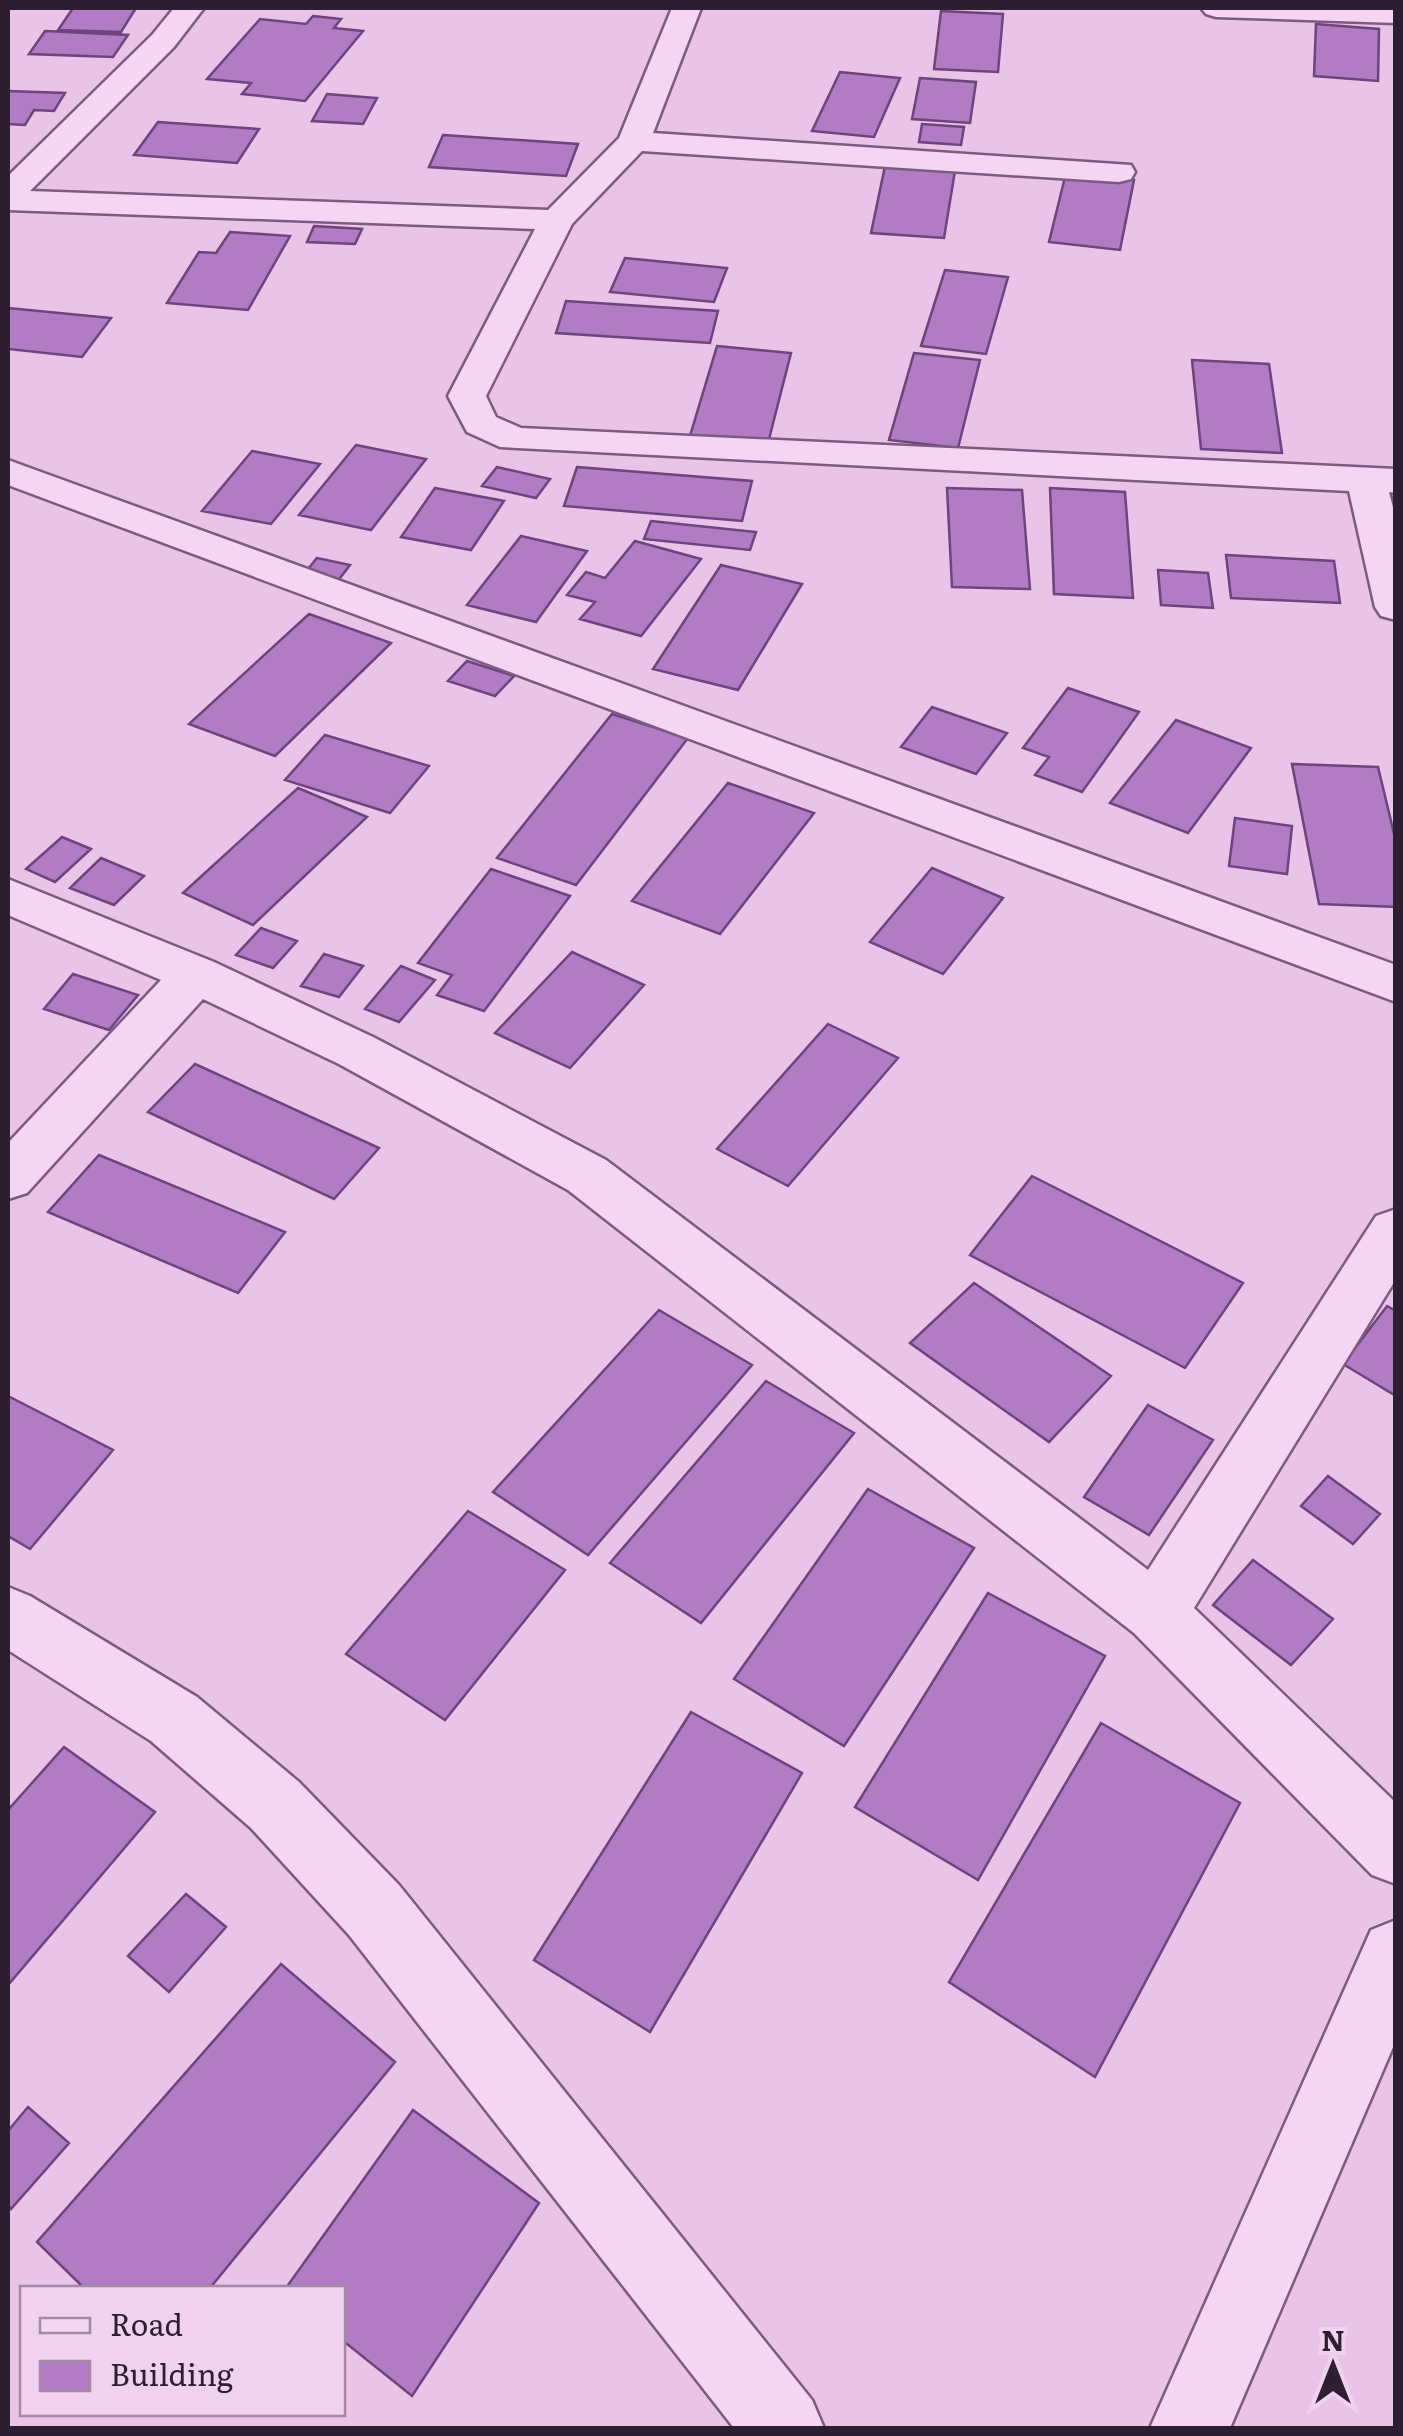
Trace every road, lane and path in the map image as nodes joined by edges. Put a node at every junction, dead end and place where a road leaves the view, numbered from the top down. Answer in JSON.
{"nodes":[{"id":1,"x":189,"y":8,"type":"edge"},
{"id":2,"x":686,"y":8,"type":"edge"},
{"id":3,"x":1216,"y":8,"type":"edge"},
{"id":4,"x":1395,"y":12,"type":"edge"},
{"id":5,"x":634,"y":141,"type":"junction"},
{"id":6,"x":1120,"y":172,"type":"dead end"},
{"id":7,"x":8,"y":197,"type":"edge"},
{"id":8,"x":558,"y":220,"type":"junction"},
{"id":9,"x":8,"y":472,"type":"edge"},
{"id":10,"x":1381,"y":480,"type":"edge"},
{"id":11,"x":1396,"y":607,"type":"edge"},
{"id":12,"x":8,"y":896,"type":"edge"},
{"id":13,"x":196,"y":975,"type":"junction"},
{"id":14,"x":1396,"y":984,"type":"edge"},
{"id":15,"x":8,"y":1178,"type":"edge"},
{"id":16,"x":1396,"y":1231,"type":"edge"},
{"id":17,"x":1156,"y":1614,"type":"junction"},
{"id":18,"x":8,"y":1616,"type":"edge"},
{"id":19,"x":1396,"y":1851,"type":"edge"},
{"id":20,"x":1396,"y":1955,"type":"edge"},
{"id":21,"x":784,"y":2428,"type":"edge"},
{"id":22,"x":1190,"y":2428,"type":"edge"}],
"edges":[{"from":1,"to":7,"type":"street"},
{"from":2,"to":5,"type":"street"},
{"from":3,"to":4,"type":"street"},
{"from":5,"to":6,"type":"street"},
{"from":5,"to":8,"type":"street"},
{"from":7,"to":8,"type":"street"},
{"from":8,"to":10,"type":"street"},
{"from":9,"to":14,"type":"street"},
{"from":10,"to":11,"type":"street"},
{"from":12,"to":13,"type":"street"},
{"from":13,"to":15,"type":"street"},
{"from":13,"to":17,"type":"street"},
{"from":16,"to":17,"type":"street"},
{"from":17,"to":19,"type":"street"},
{"from":18,"to":21,"type":"street"},
{"from":20,"to":22,"type":"street"}]}
